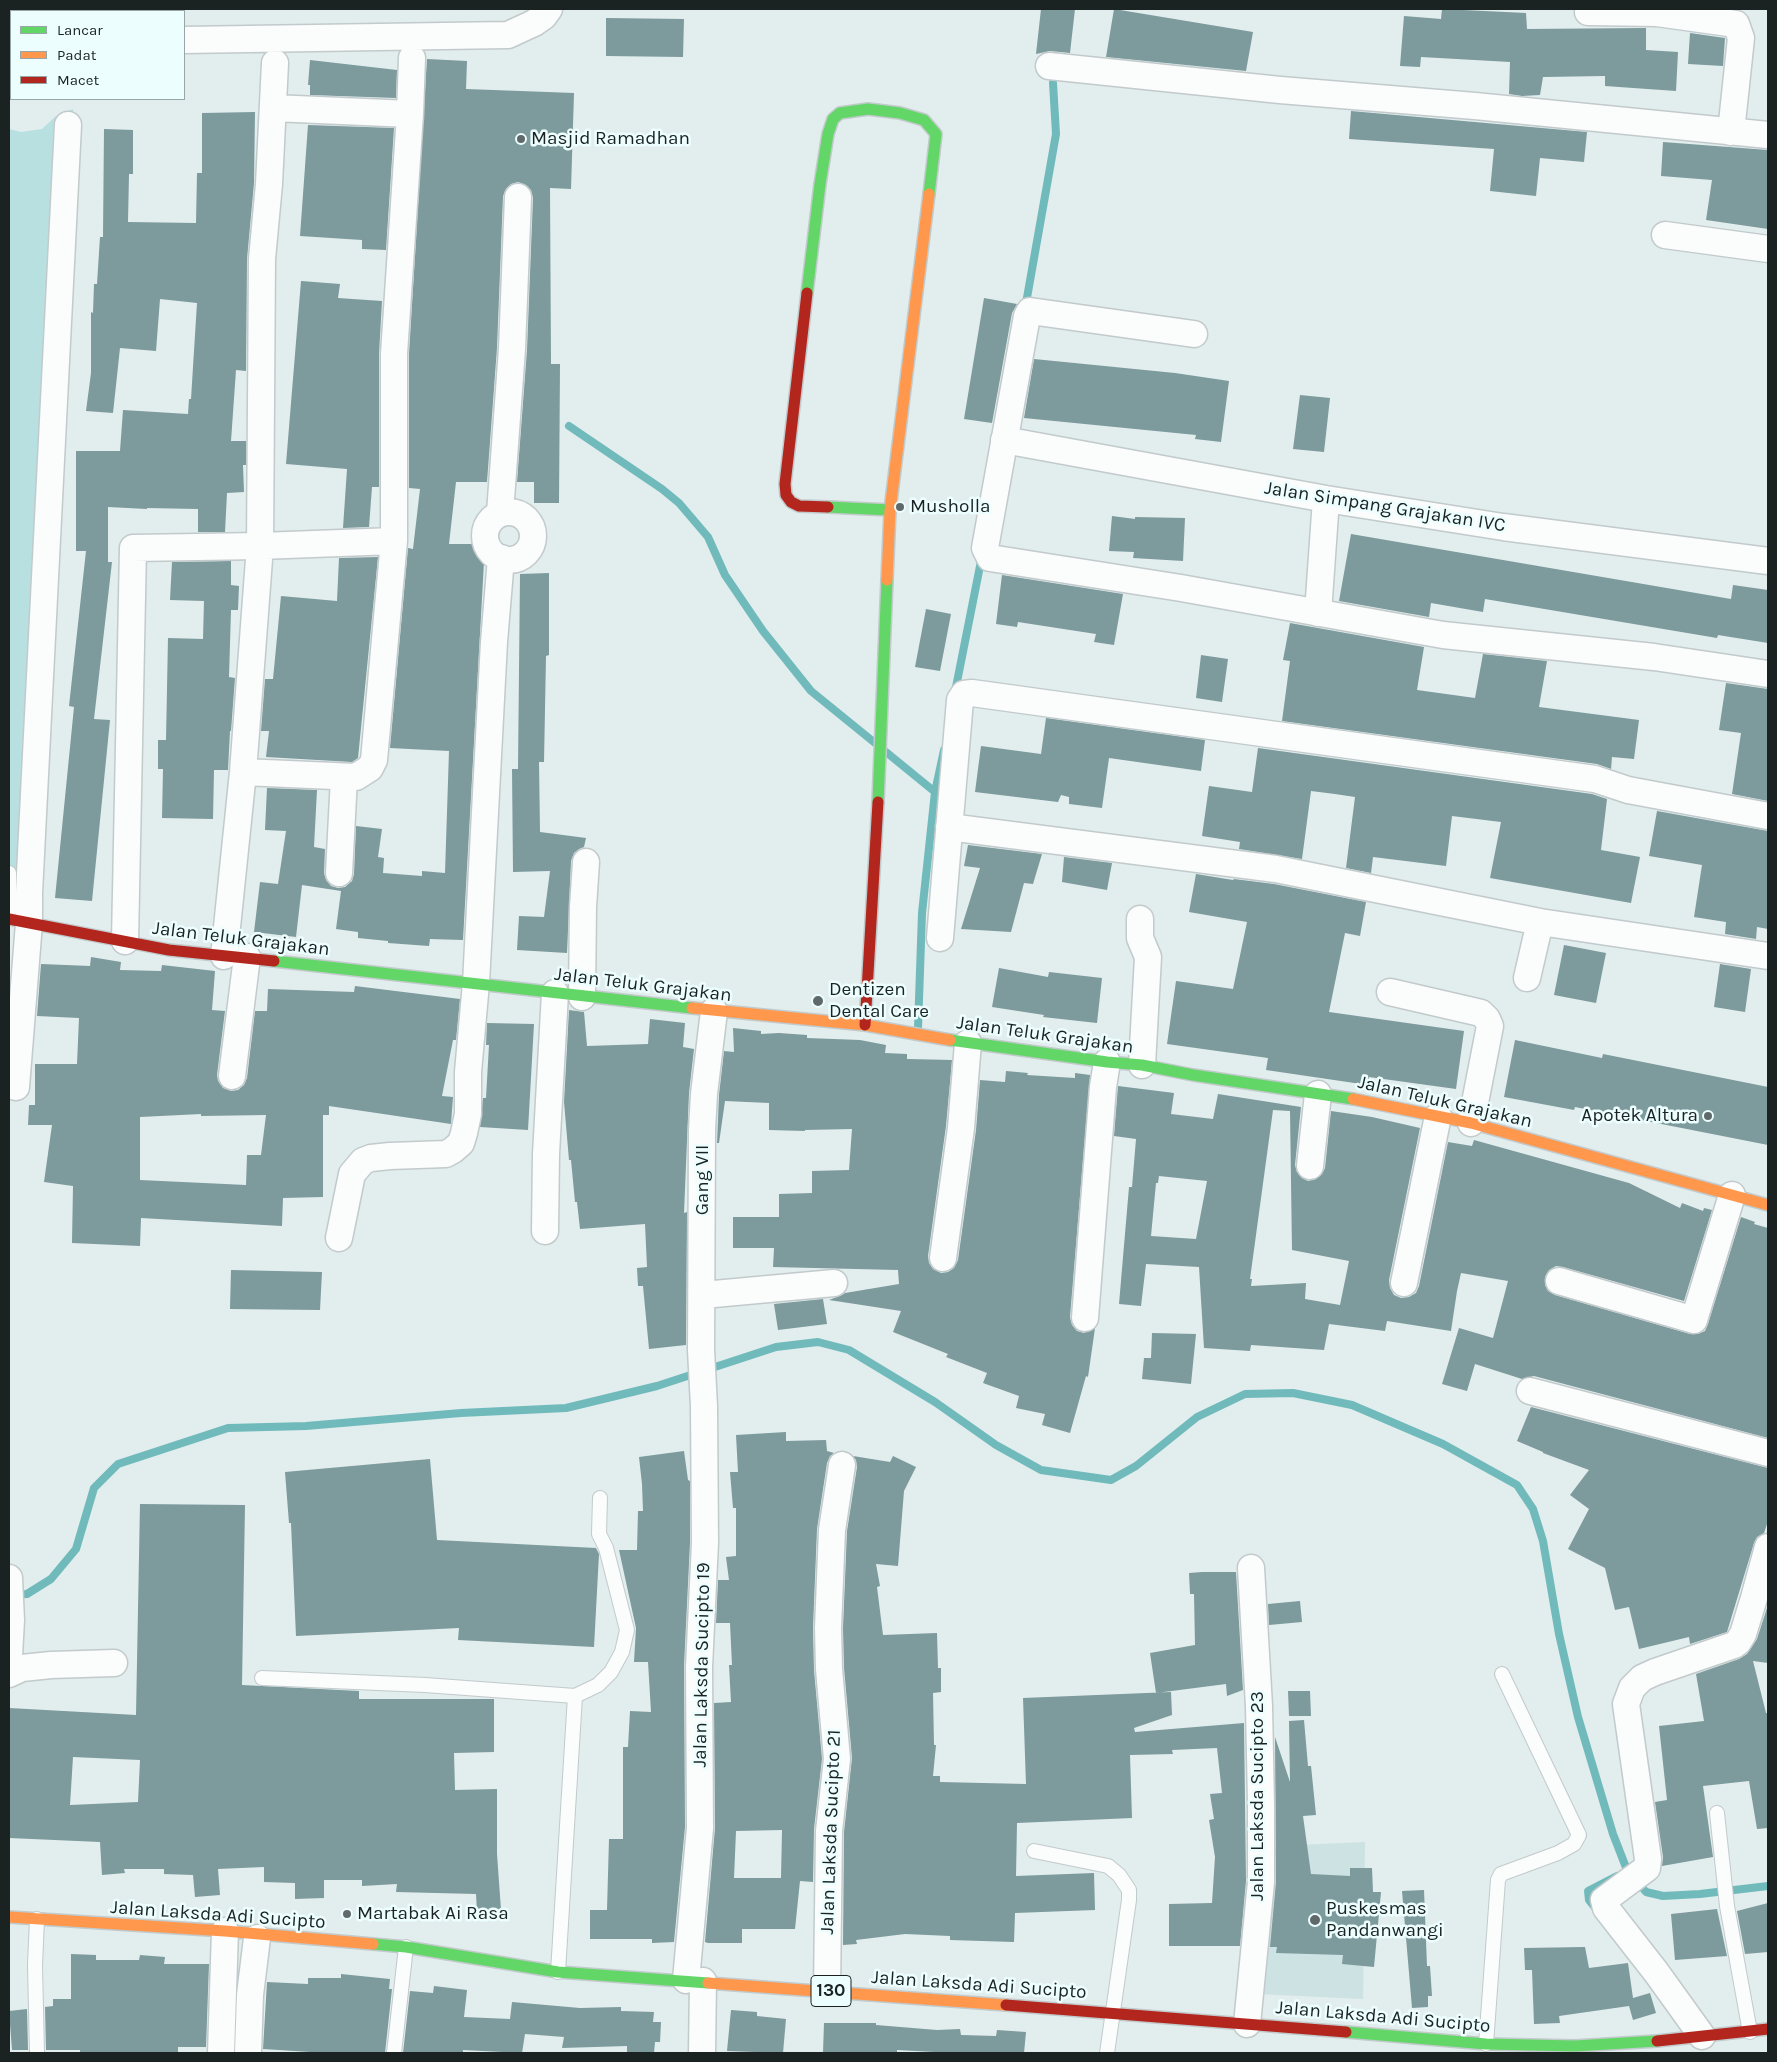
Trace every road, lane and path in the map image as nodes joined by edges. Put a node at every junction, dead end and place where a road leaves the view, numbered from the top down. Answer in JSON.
{"nodes":[{"id":1,"x":549,"y":9,"type":"edge"},
{"id":2,"x":1588,"y":12,"type":"dead end"},
{"id":3,"x":185,"y":40,"type":"edge"},
{"id":4,"x":412,"y":58,"type":"dead end"},
{"id":5,"x":274,"y":63,"type":"dead end"},
{"id":6,"x":1049,"y":66,"type":"dead end"},
{"id":7,"x":273,"y":108,"type":"junction"},
{"id":8,"x":410,"y":114,"type":"junction"},
{"id":9,"x":68,"y":125,"type":"dead end"},
{"id":10,"x":1731,"y":132,"type":"junction"},
{"id":11,"x":1768,"y":135,"type":"edge"},
{"id":12,"x":518,"y":197,"type":"dead end"},
{"id":13,"x":1665,"y":235,"type":"dead end"},
{"id":14,"x":1768,"y":249,"type":"edge"},
{"id":15,"x":1194,"y":334,"type":"dead end"},
{"id":16,"x":1004,"y":440,"type":"junction"},
{"id":17,"x":1326,"y":499,"type":"junction"},
{"id":18,"x":890,"y":510,"type":"junction"},
{"id":19,"x":500,"y":514,"type":"junction"},
{"id":20,"x":394,"y":541,"type":"junction"},
{"id":21,"x":260,"y":546,"type":"junction"},
{"id":22,"x":501,"y":558,"type":"junction"},
{"id":23,"x":1768,"y":561,"type":"edge"},
{"id":24,"x":1318,"y":613,"type":"junction"},
{"id":25,"x":1768,"y":674,"type":"edge"},
{"id":26,"x":243,"y":772,"type":"junction"},
{"id":27,"x":344,"y":778,"type":"junction"},
{"id":28,"x":1768,"y":816,"type":"edge"},
{"id":29,"x":949,"y":827,"type":"junction"},
{"id":30,"x":586,"y":862,"type":"dead end"},
{"id":31,"x":339,"y":873,"type":"dead end"},
{"id":32,"x":9,"y":874,"type":"edge"},
{"id":33,"x":15,"y":918,"type":"edge"},
{"id":34,"x":1140,"y":919,"type":"dead end"},
{"id":35,"x":1540,"y":922,"type":"junction"},
{"id":36,"x":940,"y":938,"type":"dead end"},
{"id":37,"x":125,"y":941,"type":"junction"},
{"id":38,"x":235,"y":956,"type":"junction"},
{"id":39,"x":1768,"y":956,"type":"edge"},
{"id":40,"x":1527,"y":978,"type":"dead end"},
{"id":41,"x":476,"y":983,"type":"junction"},
{"id":42,"x":1390,"y":992,"type":"dead end"},
{"id":43,"x":555,"y":993,"type":"junction"},
{"id":44,"x":582,"y":997,"type":"junction"},
{"id":45,"x":714,"y":1011,"type":"junction"},
{"id":46,"x":865,"y":1026,"type":"junction"},
{"id":47,"x":968,"y":1043,"type":"junction"},
{"id":48,"x":1107,"y":1062,"type":"junction"},
{"id":49,"x":1142,"y":1065,"type":"junction"},
{"id":50,"x":232,"y":1076,"type":"dead end"},
{"id":51,"x":16,"y":1087,"type":"dead end"},
{"id":52,"x":1318,"y":1094,"type":"junction"},
{"id":53,"x":1438,"y":1116,"type":"junction"},
{"id":54,"x":1471,"y":1123,"type":"junction"},
{"id":55,"x":1310,"y":1166,"type":"dead end"},
{"id":56,"x":1732,"y":1195,"type":"junction"},
{"id":57,"x":1768,"y":1205,"type":"edge"},
{"id":58,"x":545,"y":1231,"type":"dead end"},
{"id":59,"x":339,"y":1238,"type":"dead end"},
{"id":60,"x":943,"y":1258,"type":"dead end"},
{"id":61,"x":1559,"y":1281,"type":"dead end"},
{"id":62,"x":834,"y":1283,"type":"dead end"},
{"id":63,"x":1404,"y":1283,"type":"dead end"},
{"id":64,"x":703,"y":1295,"type":"junction"},
{"id":65,"x":1085,"y":1318,"type":"dead end"},
{"id":66,"x":701,"y":1350,"type":"joint"},
{"id":67,"x":1530,"y":1392,"type":"dead end"},
{"id":68,"x":1768,"y":1453,"type":"edge"},
{"id":69,"x":842,"y":1465,"type":"dead end"},
{"id":70,"x":600,"y":1498,"type":"dead end"},
{"id":71,"x":1768,"y":1547,"type":"edge"},
{"id":72,"x":1251,"y":1568,"type":"dead end"},
{"id":73,"x":9,"y":1578,"type":"edge"},
{"id":74,"x":1761,"y":1598,"type":"edge"},
{"id":75,"x":9,"y":1656,"type":"edge"},
{"id":76,"x":114,"y":1663,"type":"dead end"},
{"id":77,"x":9,"y":1674,"type":"edge"},
{"id":78,"x":1502,"y":1674,"type":"dead end"},
{"id":79,"x":262,"y":1678,"type":"dead end"},
{"id":80,"x":575,"y":1696,"type":"junction"},
{"id":81,"x":1717,"y":1813,"type":"dead end"},
{"id":82,"x":1034,"y":1851,"type":"dead end"},
{"id":83,"x":9,"y":1917,"type":"edge"},
{"id":84,"x":37,"y":1919,"type":"junction"},
{"id":85,"x":224,"y":1931,"type":"junction"},
{"id":86,"x":257,"y":1938,"type":"dead end"},
{"id":87,"x":406,"y":1947,"type":"junction"},
{"id":88,"x":558,"y":1972,"type":"junction"},
{"id":89,"x":694,"y":1980,"type":"junction"},
{"id":90,"x":827,"y":1990,"type":"junction"},
{"id":91,"x":1114,"y":2013,"type":"junction"},
{"id":92,"x":1247,"y":2024,"type":"junction"},
{"id":93,"x":1768,"y":2029,"type":"edge"},
{"id":94,"x":1750,"y":2032,"type":"junction"},
{"id":95,"x":1702,"y":2036,"type":"junction"},
{"id":96,"x":1486,"y":2044,"type":"junction"},
{"id":97,"x":1401,"y":2045,"type":"edge"},
{"id":98,"x":1576,"y":2050,"type":"edge"},
{"id":99,"x":37,"y":2053,"type":"edge"},
{"id":100,"x":221,"y":2053,"type":"edge"},
{"id":101,"x":248,"y":2053,"type":"edge"},
{"id":102,"x":394,"y":2053,"type":"edge"},
{"id":103,"x":702,"y":2053,"type":"edge"},
{"id":104,"x":1107,"y":2053,"type":"edge"}],
"edges":[{"from":1,"to":3,"type":"street"},
{"from":2,"to":10,"type":"street"},
{"from":4,"to":8,"type":"street"},
{"from":5,"to":7,"type":"street"},
{"from":6,"to":10,"type":"street"},
{"from":7,"to":8,"type":"street"},
{"from":7,"to":21,"type":"street"},
{"from":8,"to":20,"type":"street"},
{"from":9,"to":33,"type":"street"},
{"from":10,"to":11,"type":"street"},
{"from":12,"to":19,"type":"street"},
{"from":13,"to":14,"type":"street"},
{"from":15,"to":16,"type":"street"},
{"from":16,"to":17,"type":"street","name":"Jalan Simpang Grajakan IVC"},
{"from":16,"to":24,"type":"street"},
{"from":17,"to":23,"type":"street","name":"Jalan Simpang Grajakan IVC"},
{"from":17,"to":24,"type":"street"},
{"from":18,"to":18,"type":"street"},
{"from":18,"to":46,"type":"street"},
{"from":19,"to":22,"type":"street"},
{"from":19,"to":22,"type":"street"},
{"from":20,"to":21,"type":"street"},
{"from":20,"to":27,"type":"street"},
{"from":21,"to":26,"type":"street"},
{"from":21,"to":37,"type":"street"},
{"from":22,"to":41,"type":"street"},
{"from":24,"to":25,"type":"street"},
{"from":26,"to":27,"type":"street"},
{"from":26,"to":38,"type":"street"},
{"from":27,"to":31,"type":"street"},
{"from":28,"to":29,"type":"street"},
{"from":29,"to":35,"type":"street"},
{"from":29,"to":36,"type":"street"},
{"from":30,"to":44,"type":"street"},
{"from":32,"to":33,"type":"lane"},
{"from":33,"to":37,"type":"street","name":"Jalan Teluk Grajakan"},
{"from":33,"to":51,"type":"street"},
{"from":34,"to":49,"type":"street"},
{"from":35,"to":39,"type":"street"},
{"from":35,"to":40,"type":"street"},
{"from":37,"to":38,"type":"street","name":"Jalan Teluk Grajakan"},
{"from":38,"to":41,"type":"street","name":"Jalan Teluk Grajakan"},
{"from":38,"to":50,"type":"street"},
{"from":41,"to":43,"type":"street","name":"Jalan Teluk Grajakan"},
{"from":41,"to":59,"type":"street"},
{"from":42,"to":54,"type":"street"},
{"from":43,"to":44,"type":"street","name":"Jalan Teluk Grajakan"},
{"from":43,"to":58,"type":"street"},
{"from":44,"to":45,"type":"street","name":"Jalan Teluk Grajakan"},
{"from":45,"to":46,"type":"street","name":"Jalan Teluk Grajakan"},
{"from":45,"to":64,"type":"street","name":"Gang VII"},
{"from":46,"to":47,"type":"street","name":"Jalan Teluk Grajakan"},
{"from":47,"to":48,"type":"street","name":"Jalan Teluk Grajakan"},
{"from":47,"to":60,"type":"street"},
{"from":48,"to":49,"type":"street","name":"Jalan Teluk Grajakan"},
{"from":48,"to":65,"type":"street"},
{"from":49,"to":52,"type":"street","name":"Jalan Teluk Grajakan"},
{"from":52,"to":53,"type":"street","name":"Jalan Teluk Grajakan"},
{"from":52,"to":55,"type":"street"},
{"from":53,"to":54,"type":"street","name":"Jalan Teluk Grajakan"},
{"from":53,"to":63,"type":"street"},
{"from":54,"to":56,"type":"street","name":"Jalan Teluk Grajakan"},
{"from":56,"to":57,"type":"street","name":"Jalan Teluk Grajakan"},
{"from":56,"to":61,"type":"street"},
{"from":62,"to":64,"type":"street"},
{"from":64,"to":66,"type":"street","name":"Gang VII"},
{"from":66,"to":89,"type":"street","name":"Jalan Laksda Sucipto 19"},
{"from":67,"to":68,"type":"street"},
{"from":69,"to":90,"type":"street","name":"Jalan Laksda Sucipto 21"},
{"from":70,"to":80,"type":"lane"},
{"from":71,"to":74,"type":"street"},
{"from":72,"to":92,"type":"street","name":"Jalan Laksda Sucipto 23"},
{"from":73,"to":75,"type":"street"},
{"from":74,"to":95,"type":"street"},
{"from":76,"to":77,"type":"street"},
{"from":78,"to":96,"type":"lane"},
{"from":79,"to":80,"type":"lane"},
{"from":80,"to":88,"type":"lane"},
{"from":81,"to":94,"type":"lane"},
{"from":82,"to":91,"type":"lane"},
{"from":83,"to":84,"type":"street","name":"Jalan Laksda Adi Sucipto","number":"130"},
{"from":84,"to":85,"type":"street","name":"Jalan Laksda Adi Sucipto","number":"130"},
{"from":84,"to":99,"type":"lane"},
{"from":85,"to":87,"type":"street","name":"Jalan Laksda Adi Sucipto","number":"130"},
{"from":85,"to":100,"type":"street"},
{"from":86,"to":101,"type":"street"},
{"from":87,"to":88,"type":"street","name":"Jalan Laksda Adi Sucipto","number":"130"},
{"from":87,"to":102,"type":"lane"},
{"from":88,"to":89,"type":"street","name":"Jalan Laksda Adi Sucipto","number":"130"},
{"from":89,"to":90,"type":"street","name":"Jalan Laksda Adi Sucipto","number":"130"},
{"from":89,"to":103,"type":"street","name":"Jalan Laksda Sucipto 19"},
{"from":90,"to":91,"type":"street","name":"Jalan Laksda Adi Sucipto","number":"130"},
{"from":91,"to":92,"type":"street","name":"Jalan Laksda Adi Sucipto","number":"130"},
{"from":91,"to":104,"type":"lane"},
{"from":92,"to":97,"type":"street","name":"Jalan Laksda Adi Sucipto","number":"130"},
{"from":93,"to":94,"type":"street","name":"Jalan Laksda Adi Sucipto","number":"130"},
{"from":94,"to":95,"type":"street","name":"Jalan Laksda Adi Sucipto","number":"130"},
{"from":95,"to":98,"type":"street","name":"Jalan Laksda Adi Sucipto","number":"130"},
{"from":96,"to":97,"type":"street","name":"Jalan Laksda Adi Sucipto","number":"130"},
{"from":96,"to":98,"type":"street","name":"Jalan Laksda Adi Sucipto","number":"130"}]}
